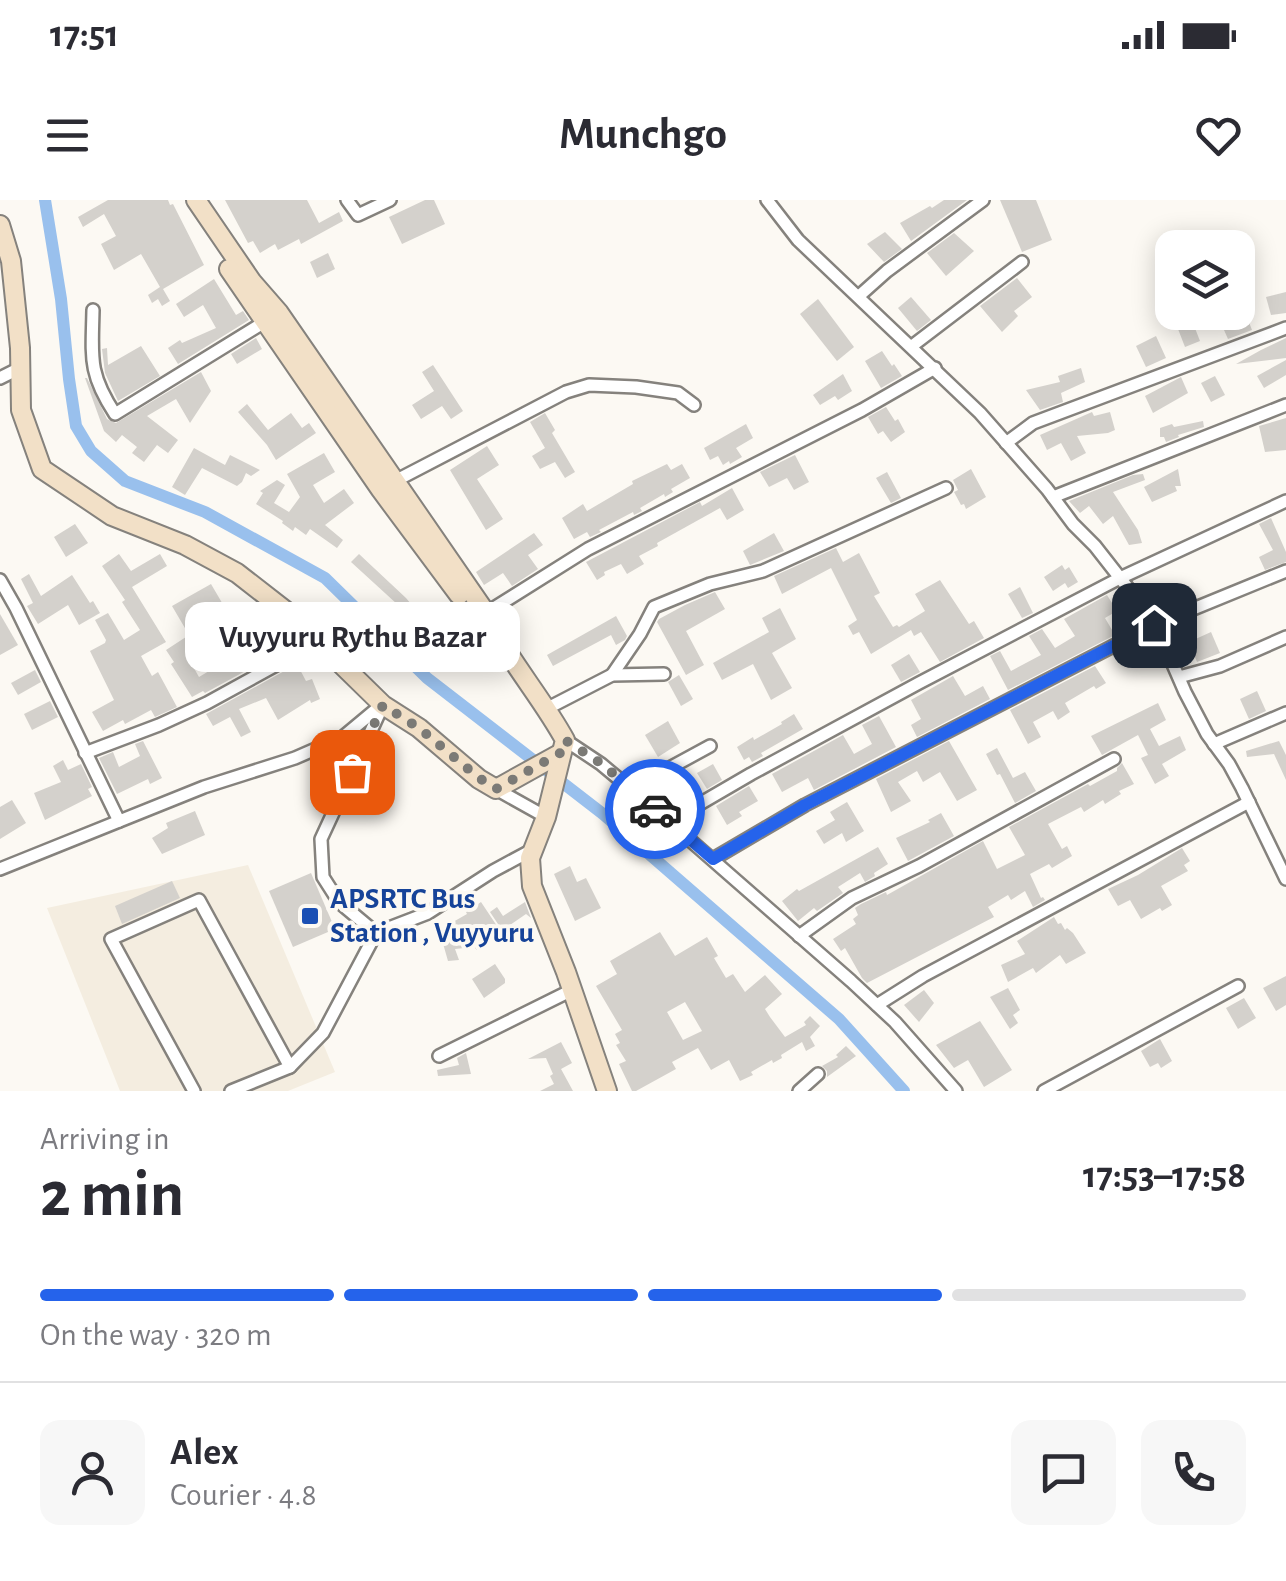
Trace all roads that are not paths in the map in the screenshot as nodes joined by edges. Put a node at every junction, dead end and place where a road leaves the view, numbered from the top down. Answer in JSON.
{"nodes":[{"id":1,"x":182,"y":200,"type":"edge"},
{"id":2,"x":196,"y":200,"type":"edge"},
{"id":3,"x":347,"y":200,"type":"edge"},
{"id":4,"x":390,"y":200,"type":"edge"},
{"id":5,"x":767,"y":200,"type":"edge"},
{"id":6,"x":983,"y":200,"type":"edge"},
{"id":7,"x":0,"y":226,"type":"edge"},
{"id":8,"x":1022,"y":262,"type":"dead end"},
{"id":9,"x":859,"y":296,"type":"junction"},
{"id":10,"x":7,"y":297,"type":"edge"},
{"id":11,"x":93,"y":310,"type":"dead end"},
{"id":12,"x":272,"y":318,"type":"junction"},
{"id":13,"x":1286,"y":328,"type":"edge"},
{"id":14,"x":912,"y":346,"type":"junction"},
{"id":15,"x":20,"y":368,"type":"junction"},
{"id":16,"x":934,"y":368,"type":"junction"},
{"id":17,"x":0,"y":378,"type":"edge"},
{"id":18,"x":694,"y":405,"type":"dead end"},
{"id":19,"x":1286,"y":405,"type":"edge"},
{"id":20,"x":1006,"y":444,"type":"junction"},
{"id":21,"x":395,"y":480,"type":"junction"},
{"id":22,"x":946,"y":488,"type":"dead end"},
{"id":23,"x":1054,"y":497,"type":"junction"},
{"id":24,"x":1286,"y":501,"type":"edge"},
{"id":25,"x":1286,"y":572,"type":"edge"},
{"id":26,"x":1120,"y":578,"type":"junction"},
{"id":27,"x":0,"y":580,"type":"edge"},
{"id":28,"x":486,"y":613,"type":"junction"},
{"id":29,"x":1154,"y":625,"type":"junction"},
{"id":30,"x":496,"y":636,"type":"junction"},
{"id":31,"x":1286,"y":638,"type":"edge"},
{"id":32,"x":311,"y":646,"type":"dead end"},
{"id":33,"x":664,"y":674,"type":"dead end"},
{"id":34,"x":612,"y":675,"type":"junction"},
{"id":35,"x":1179,"y":677,"type":"junction"},
{"id":36,"x":383,"y":705,"type":"junction"},
{"id":37,"x":546,"y":709,"type":"junction"},
{"id":38,"x":1286,"y":713,"type":"edge"},
{"id":39,"x":1214,"y":744,"type":"junction"},
{"id":40,"x":563,"y":746,"type":"junction"},
{"id":41,"x":710,"y":746,"type":"dead end"},
{"id":42,"x":85,"y":753,"type":"junction"},
{"id":43,"x":1114,"y":759,"type":"dead end"},
{"id":44,"x":496,"y":789,"type":"junction"},
{"id":45,"x":631,"y":789,"type":"junction"},
{"id":46,"x":1249,"y":802,"type":"junction"},
{"id":47,"x":546,"y":817,"type":"junction"},
{"id":48,"x":118,"y":821,"type":"junction"},
{"id":49,"x":673,"y":824,"type":"junction"},
{"id":50,"x":532,"y":850,"type":"junction"},
{"id":51,"x":713,"y":859,"type":"junction"},
{"id":52,"x":0,"y":869,"type":"edge"},
{"id":53,"x":1286,"y":879,"type":"edge"},
{"id":54,"x":376,"y":932,"type":"junction"},
{"id":55,"x":799,"y":936,"type":"junction"},
{"id":56,"x":1238,"y":986,"type":"dead end"},
{"id":57,"x":572,"y":990,"type":"junction"},
{"id":58,"x":877,"y":1005,"type":"junction"},
{"id":59,"x":439,"y":1056,"type":"dead end"},
{"id":60,"x":290,"y":1068,"type":"junction"},
{"id":61,"x":818,"y":1074,"type":"dead end"},
{"id":62,"x":194,"y":1091,"type":"edge"},
{"id":63,"x":231,"y":1091,"type":"edge"},
{"id":64,"x":607,"y":1091,"type":"edge"},
{"id":65,"x":798,"y":1091,"type":"edge"},
{"id":66,"x":956,"y":1091,"type":"edge"},
{"id":67,"x":1044,"y":1091,"type":"edge"}],
"edges":[{"from":1,"to":12,"type":"main road"},
{"from":2,"to":12,"type":"main road"},
{"from":3,"to":4,"type":"street"},
{"from":5,"to":9,"type":"street"},
{"from":6,"to":9,"type":"street"},
{"from":7,"to":10,"type":"main road"},
{"from":8,"to":14,"type":"street"},
{"from":9,"to":14,"type":"street"},
{"from":10,"to":15,"type":"main road"},
{"from":11,"to":12,"type":"street"},
{"from":12,"to":21,"type":"main road"},
{"from":12,"to":30,"type":"main road"},
{"from":13,"to":20,"type":"street"},
{"from":14,"to":16,"type":"street"},
{"from":15,"to":17,"type":"street"},
{"from":15,"to":36,"type":"main road"},
{"from":16,"to":20,"type":"street"},
{"from":16,"to":28,"type":"street"},
{"from":18,"to":21,"type":"street"},
{"from":19,"to":23,"type":"street"},
{"from":20,"to":23,"type":"street"},
{"from":21,"to":28,"type":"main road"},
{"from":22,"to":34,"type":"street"},
{"from":23,"to":26,"type":"street"},
{"from":24,"to":26,"type":"street"},
{"from":25,"to":29,"type":"street"},
{"from":26,"to":29,"type":"street"},
{"from":26,"to":49,"type":"street"},
{"from":27,"to":42,"type":"street"},
{"from":28,"to":30,"type":"main road"},
{"from":29,"to":35,"type":"street"},
{"from":29,"to":51,"type":"street"},
{"from":30,"to":37,"type":"main road"},
{"from":31,"to":35,"type":"street"},
{"from":32,"to":42,"type":"street"},
{"from":33,"to":34,"type":"street"},
{"from":34,"to":37,"type":"street"},
{"from":35,"to":39,"type":"street"},
{"from":36,"to":44,"type":"main road"},
{"from":36,"to":48,"type":"street"},
{"from":36,"to":54,"type":"street"},
{"from":37,"to":40,"type":"main road"},
{"from":38,"to":39,"type":"street"},
{"from":39,"to":46,"type":"street"},
{"from":40,"to":44,"type":"main road"},
{"from":40,"to":45,"type":"street"},
{"from":40,"to":47,"type":"main road"},
{"from":41,"to":45,"type":"street"},
{"from":42,"to":48,"type":"street"},
{"from":43,"to":55,"type":"street"},
{"from":44,"to":47,"type":"street"},
{"from":45,"to":49,"type":"street"},
{"from":46,"to":53,"type":"street"},
{"from":46,"to":58,"type":"street"},
{"from":47,"to":50,"type":"main road"},
{"from":48,"to":52,"type":"street"},
{"from":49,"to":51,"type":"street"},
{"from":50,"to":54,"type":"street"},
{"from":50,"to":57,"type":"main road"},
{"from":51,"to":55,"type":"street"},
{"from":54,"to":60,"type":"street"},
{"from":55,"to":58,"type":"street"},
{"from":56,"to":67,"type":"street"},
{"from":57,"to":59,"type":"street"},
{"from":57,"to":64,"type":"main road"},
{"from":58,"to":66,"type":"street"},
{"from":60,"to":62,"type":"street"},
{"from":60,"to":63,"type":"street"},
{"from":61,"to":65,"type":"street"}]}
